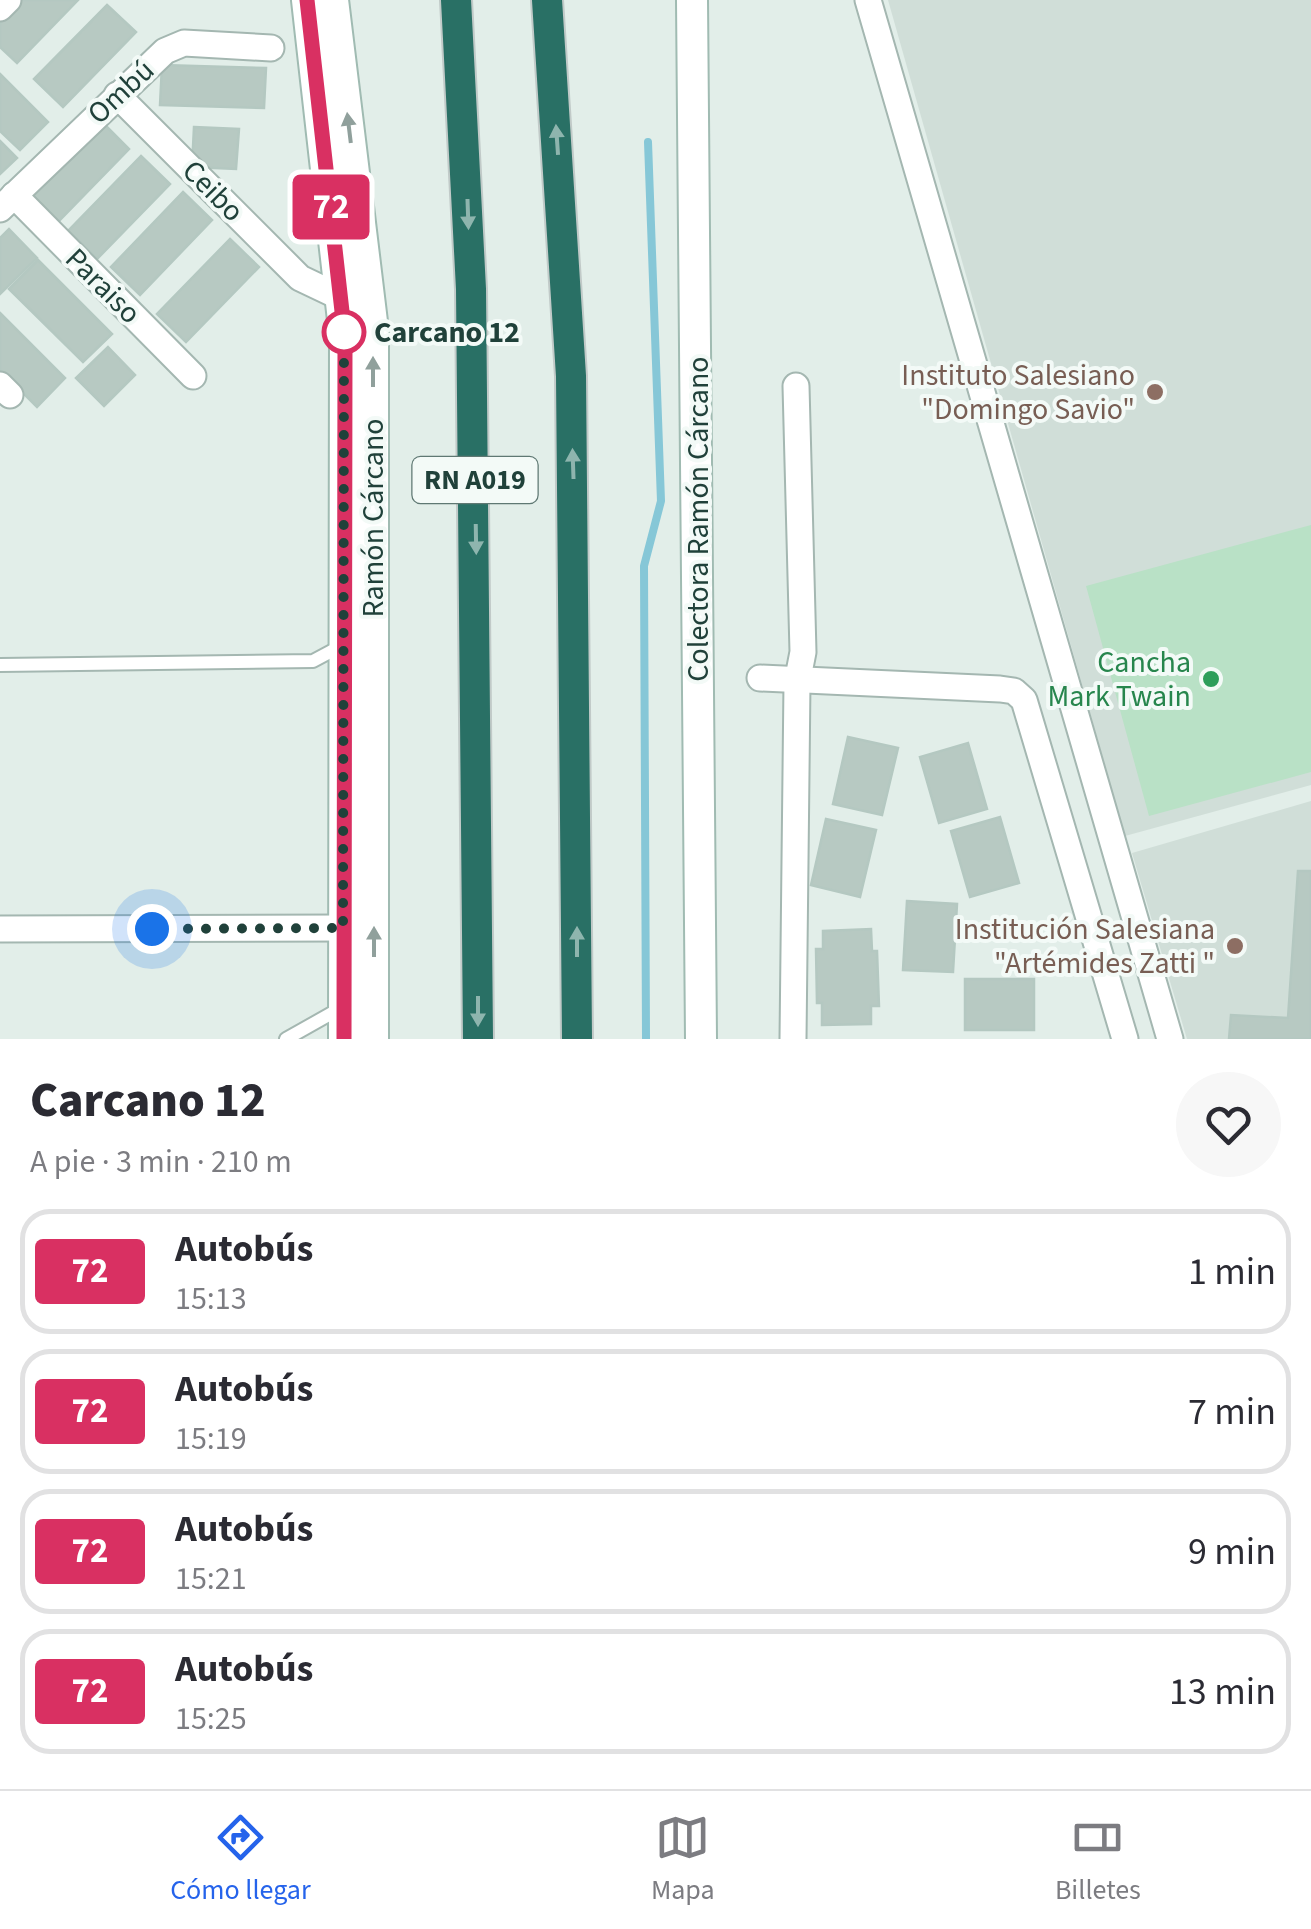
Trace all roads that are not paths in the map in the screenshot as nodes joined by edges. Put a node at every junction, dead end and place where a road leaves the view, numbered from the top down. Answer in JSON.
{"nodes":[{"id":1,"x":8,"y":0,"type":"edge"},
{"id":2,"x":306,"y":0,"type":"edge"},
{"id":3,"x":334,"y":0,"type":"edge"},
{"id":4,"x":435,"y":0,"type":"edge"},
{"id":5,"x":456,"y":0,"type":"edge"},
{"id":6,"x":547,"y":0,"type":"edge"},
{"id":7,"x":692,"y":0,"type":"edge"},
{"id":8,"x":868,"y":0,"type":"edge"},
{"id":9,"x":0,"y":8,"type":"edge"},
{"id":10,"x":271,"y":48,"type":"dead end"},
{"id":11,"x":117,"y":95,"type":"junction"},
{"id":12,"x":464,"y":117,"type":"junction"},
{"id":13,"x":7,"y":202,"type":"edge"},
{"id":14,"x":356,"y":296,"type":"junction"},
{"id":15,"x":193,"y":376,"type":"dead end"},
{"id":16,"x":796,"y":386,"type":"dead end"},
{"id":17,"x":358,"y":644,"type":"junction"},
{"id":18,"x":313,"y":661,"type":"junction"},
{"id":19,"x":0,"y":665,"type":"edge"},
{"id":20,"x":358,"y":676,"type":"junction"},
{"id":21,"x":760,"y":678,"type":"dead end"},
{"id":22,"x":798,"y":684,"type":"junction"},
{"id":23,"x":343,"y":928,"type":"junction"},
{"id":24,"x":0,"y":929,"type":"edge"},
{"id":25,"x":358,"y":1006,"type":"junction"},
{"id":26,"x":286,"y":1039,"type":"edge"},
{"id":27,"x":344,"y":1039,"type":"edge"},
{"id":28,"x":374,"y":1039,"type":"edge"},
{"id":29,"x":478,"y":1039,"type":"edge"},
{"id":30,"x":577,"y":1039,"type":"edge"},
{"id":31,"x":701,"y":1039,"type":"edge"},
{"id":32,"x":794,"y":1039,"type":"edge"},
{"id":33,"x":1125,"y":1039,"type":"edge"},
{"id":34,"x":1170,"y":1039,"type":"edge"}],
"edges":[{"from":1,"to":9,"type":"street"},
{"from":2,"to":14,"type":"main road","name":"Ramón Cárcano"},
{"from":14,"to":3,"type":"main road","name":"Ramón Cárcano","one_way":true},
{"from":4,"to":12,"type":"highway"},
{"from":5,"to":12,"type":"highway","number":"RN A019"},
{"from":30,"to":6,"type":"highway","number":"RN A019","one_way":true},
{"from":7,"to":31,"type":"main road","name":"Colectora Ramón Cárcano"},
{"from":8,"to":34,"type":"street"},
{"from":10,"to":11,"type":"street","name":"Ombú"},
{"from":11,"to":13,"type":"street","name":"Ombú"},
{"from":11,"to":14,"type":"street","name":"Ceibo"},
{"from":12,"to":29,"type":"highway","number":"RN A019","one_way":true},
{"from":13,"to":15,"type":"street","name":"Paraiso"},
{"from":14,"to":17,"type":"main road","name":"Ramón Cárcano"},
{"from":16,"to":22,"type":"street"},
{"from":17,"to":18,"type":"lane"},
{"from":17,"to":20,"type":"main road","name":"Ramón Cárcano"},
{"from":18,"to":19,"type":"lane"},
{"from":18,"to":20,"type":"lane"},
{"from":20,"to":23,"type":"main road","name":"Ramón Cárcano"},
{"from":25,"to":20,"type":"main road","name":"Ramón Cárcano","one_way":true},
{"from":21,"to":22,"type":"street"},
{"from":22,"to":32,"type":"street"},
{"from":22,"to":33,"type":"street"},
{"from":23,"to":24,"type":"street"},
{"from":23,"to":25,"type":"main road","name":"Ramón Cárcano"},
{"from":25,"to":26,"type":"lane"},
{"from":25,"to":27,"type":"main road","name":"Ramón Cárcano"},
{"from":25,"to":28,"type":"main road","name":"Ramón Cárcano"}]}
